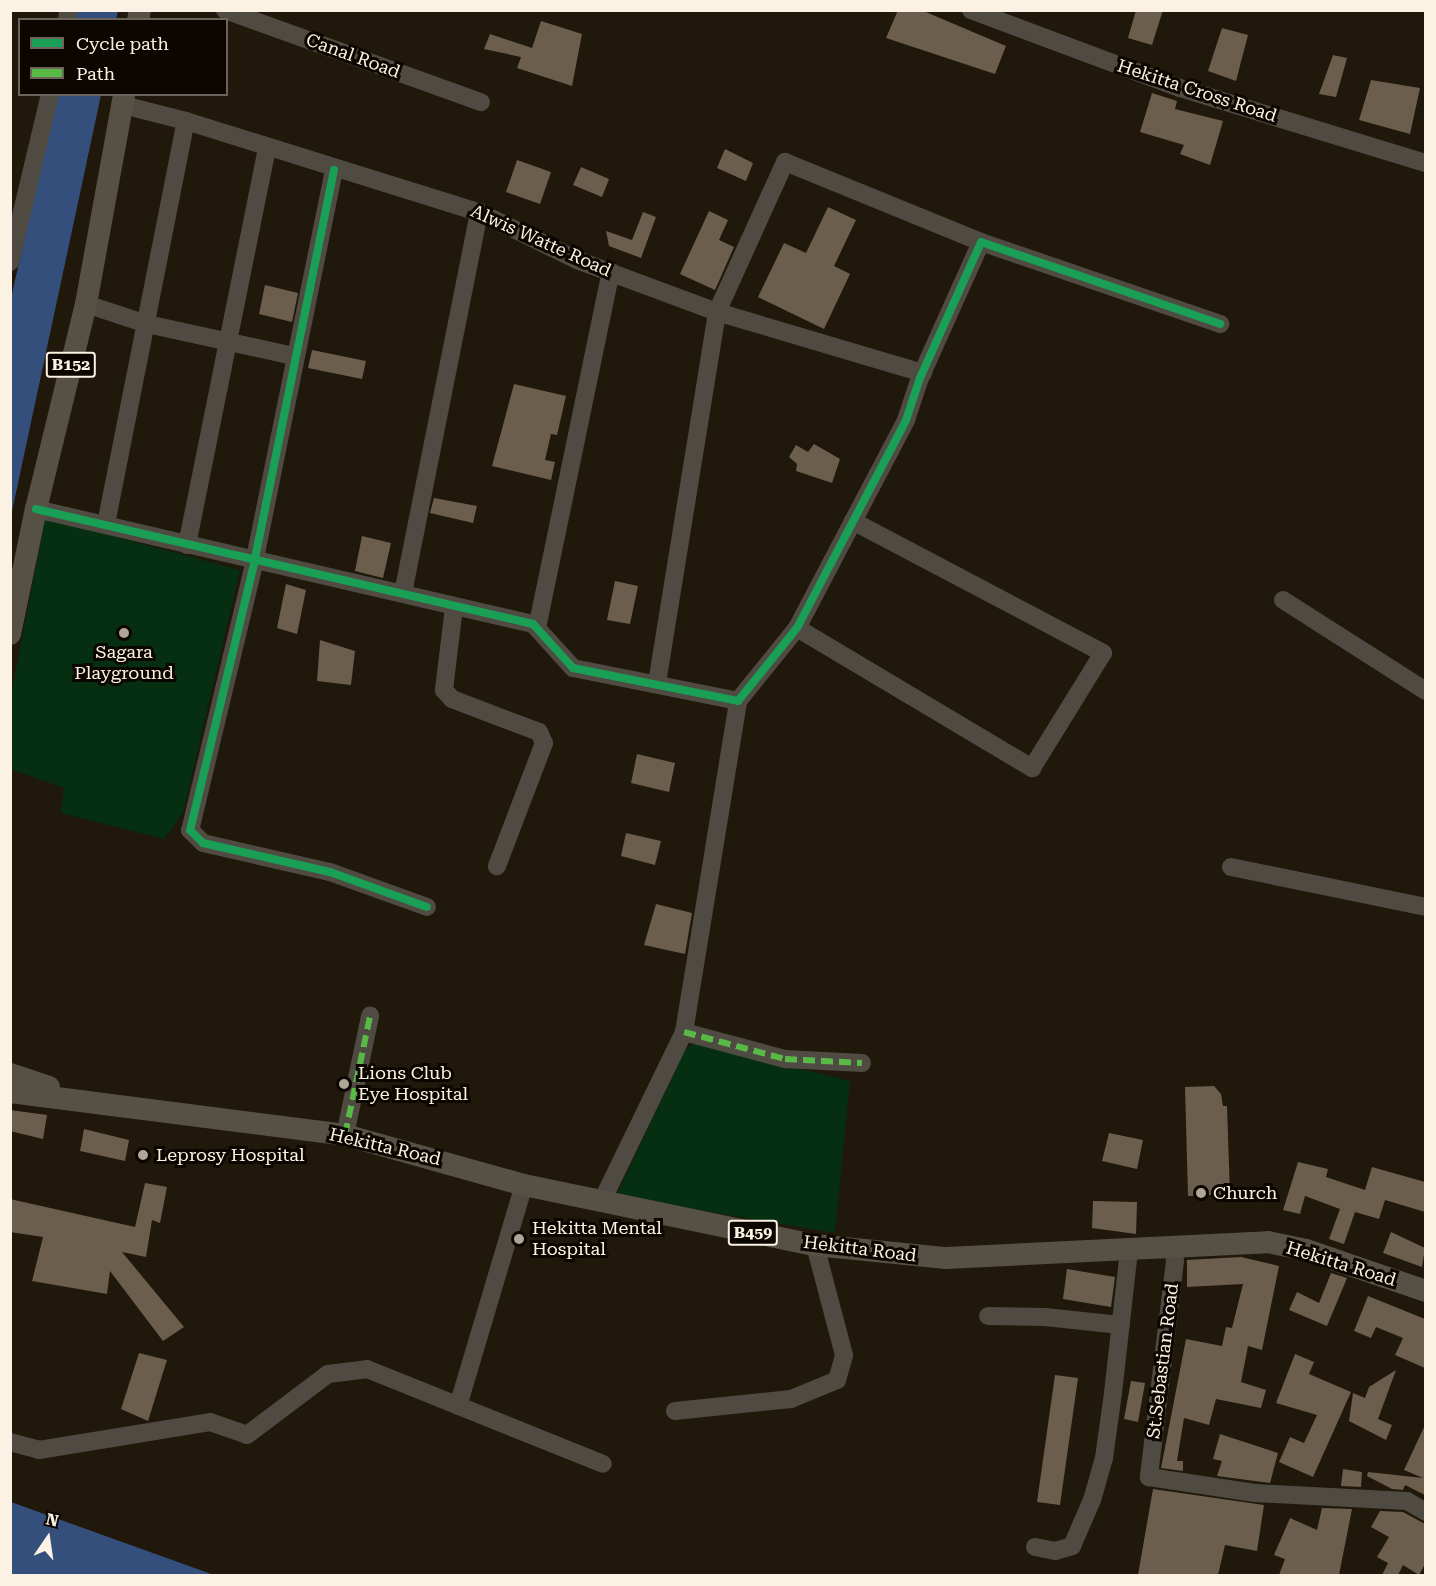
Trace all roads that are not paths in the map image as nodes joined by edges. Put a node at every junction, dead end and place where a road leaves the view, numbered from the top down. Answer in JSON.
{"nodes":[{"id":1,"x":225,"y":10,"type":"edge"},
{"id":2,"x":971,"y":10,"type":"edge"},
{"id":3,"x":50,"y":96,"type":"edge"},
{"id":4,"x":124,"y":100,"type":"edge"},
{"id":5,"x":481,"y":102,"type":"dead end"},
{"id":6,"x":186,"y":121,"type":"junction"},
{"id":7,"x":267,"y":148,"type":"junction"},
{"id":8,"x":1425,"y":163,"type":"edge"},
{"id":9,"x":334,"y":170,"type":"junction"},
{"id":10,"x":479,"y":212,"type":"junction"},
{"id":11,"x":981,"y":242,"type":"junction"},
{"id":12,"x":10,"y":262,"type":"edge"},
{"id":13,"x":611,"y":272,"type":"junction"},
{"id":14,"x":86,"y":304,"type":"junction"},
{"id":15,"x":717,"y":312,"type":"junction"},
{"id":16,"x":147,"y":324,"type":"junction"},
{"id":17,"x":1220,"y":324,"type":"dead end"},
{"id":18,"x":229,"y":341,"type":"junction"},
{"id":19,"x":294,"y":356,"type":"junction"},
{"id":20,"x":923,"y":373,"type":"junction"},
{"id":21,"x":36,"y":509,"type":"junction"},
{"id":22,"x":853,"y":521,"type":"junction"},
{"id":23,"x":106,"y":524,"type":"junction"},
{"id":24,"x":187,"y":545,"type":"junction"},
{"id":25,"x":255,"y":560,"type":"junction"},
{"id":26,"x":403,"y":593,"type":"junction"},
{"id":27,"x":1283,"y":600,"type":"dead end"},
{"id":28,"x":454,"y":607,"type":"junction"},
{"id":29,"x":537,"y":628,"type":"junction"},
{"id":30,"x":797,"y":628,"type":"junction"},
{"id":31,"x":10,"y":634,"type":"edge"},
{"id":32,"x":657,"y":683,"type":"junction"},
{"id":33,"x":1425,"y":691,"type":"edge"},
{"id":34,"x":738,"y":701,"type":"junction"},
{"id":35,"x":497,"y":866,"type":"dead end"},
{"id":36,"x":1231,"y":867,"type":"dead end"},
{"id":37,"x":427,"y":907,"type":"dead end"},
{"id":38,"x":1425,"y":907,"type":"edge"},
{"id":39,"x":370,"y":1016,"type":"dead end"},
{"id":40,"x":684,"y":1032,"type":"junction"},
{"id":41,"x":862,"y":1064,"type":"dead end"},
{"id":42,"x":10,"y":1074,"type":"edge"},
{"id":43,"x":10,"y":1092,"type":"edge"},
{"id":44,"x":85,"y":1099,"type":"junction"},
{"id":45,"x":345,"y":1135,"type":"junction"},
{"id":46,"x":524,"y":1185,"type":"junction"},
{"id":47,"x":601,"y":1203,"type":"junction"},
{"id":48,"x":815,"y":1245,"type":"junction"},
{"id":49,"x":1173,"y":1245,"type":"junction"},
{"id":50,"x":1129,"y":1251,"type":"junction"},
{"id":51,"x":1425,"y":1291,"type":"edge"},
{"id":52,"x":988,"y":1316,"type":"dead end"},
{"id":53,"x":1121,"y":1325,"type":"junction"},
{"id":54,"x":458,"y":1406,"type":"junction"},
{"id":55,"x":675,"y":1411,"type":"dead end"},
{"id":56,"x":10,"y":1442,"type":"edge"},
{"id":57,"x":603,"y":1464,"type":"dead end"},
{"id":58,"x":1425,"y":1512,"type":"edge"},
{"id":59,"x":1035,"y":1547,"type":"dead end"}],
"edges":[{"from":1,"to":5,"type":"street","name":"Canal Road"},
{"from":2,"to":8,"type":"street","name":"Hekitta Cross Road"},
{"from":3,"to":12,"type":"street"},
{"from":4,"to":6,"type":"street","name":"Alwis Watte Road"},
{"from":4,"to":14,"type":"main road","number":"B152"},
{"from":6,"to":7,"type":"street","name":"Alwis Watte Road"},
{"from":6,"to":16,"type":"street"},
{"from":7,"to":9,"type":"street","name":"Alwis Watte Road"},
{"from":7,"to":18,"type":"street"},
{"from":9,"to":10,"type":"street","name":"Alwis Watte Road"},
{"from":9,"to":19,"type":"street"},
{"from":10,"to":13,"type":"street","name":"Alwis Watte Road"},
{"from":10,"to":26,"type":"street"},
{"from":11,"to":15,"type":"street"},
{"from":11,"to":17,"type":"street"},
{"from":11,"to":20,"type":"street"},
{"from":13,"to":15,"type":"street","name":"Alwis Watte Road"},
{"from":13,"to":29,"type":"street"},
{"from":14,"to":16,"type":"street"},
{"from":14,"to":21,"type":"main road","number":"B152"},
{"from":15,"to":20,"type":"street","name":"Alwis Watte Road"},
{"from":15,"to":32,"type":"street"},
{"from":16,"to":18,"type":"street"},
{"from":16,"to":23,"type":"street"},
{"from":18,"to":19,"type":"street"},
{"from":18,"to":24,"type":"street"},
{"from":19,"to":25,"type":"street"},
{"from":20,"to":22,"type":"street"},
{"from":21,"to":23,"type":"street"},
{"from":21,"to":31,"type":"main road","number":"B152"},
{"from":22,"to":30,"type":"street"},
{"from":22,"to":30,"type":"street"},
{"from":23,"to":24,"type":"street"},
{"from":24,"to":25,"type":"street"},
{"from":25,"to":26,"type":"street"},
{"from":25,"to":37,"type":"street"},
{"from":26,"to":28,"type":"street"},
{"from":27,"to":33,"type":"street"},
{"from":28,"to":29,"type":"street"},
{"from":28,"to":35,"type":"street"},
{"from":29,"to":32,"type":"street"},
{"from":30,"to":34,"type":"street"},
{"from":32,"to":34,"type":"street"},
{"from":34,"to":40,"type":"street"},
{"from":36,"to":38,"type":"street"},
{"from":39,"to":45,"type":"street"},
{"from":40,"to":41,"type":"street"},
{"from":40,"to":47,"type":"street"},
{"from":42,"to":44,"type":"main road","name":"Hekitta Road","number":"B459"},
{"from":43,"to":44,"type":"main road","name":"Hekitta Road","number":"B459"},
{"from":44,"to":45,"type":"main road","name":"Hekitta Road","number":"B459"},
{"from":45,"to":46,"type":"main road","name":"Hekitta Road","number":"B459"},
{"from":46,"to":47,"type":"main road","name":"Hekitta Road","number":"B459"},
{"from":46,"to":54,"type":"street"},
{"from":47,"to":48,"type":"main road","name":"Hekitta Road","number":"B459"},
{"from":48,"to":50,"type":"main road","name":"Hekitta Road","number":"B459"},
{"from":48,"to":55,"type":"street"},
{"from":49,"to":50,"type":"main road","name":"Hekitta Road","number":"B459"},
{"from":49,"to":51,"type":"main road","name":"Hekitta Road","number":"B459"},
{"from":49,"to":58,"type":"street","name":"St.Sebastian Road"},
{"from":50,"to":53,"type":"street"},
{"from":52,"to":53,"type":"street"},
{"from":53,"to":59,"type":"street"},
{"from":54,"to":56,"type":"street"},
{"from":54,"to":57,"type":"street"}]}
